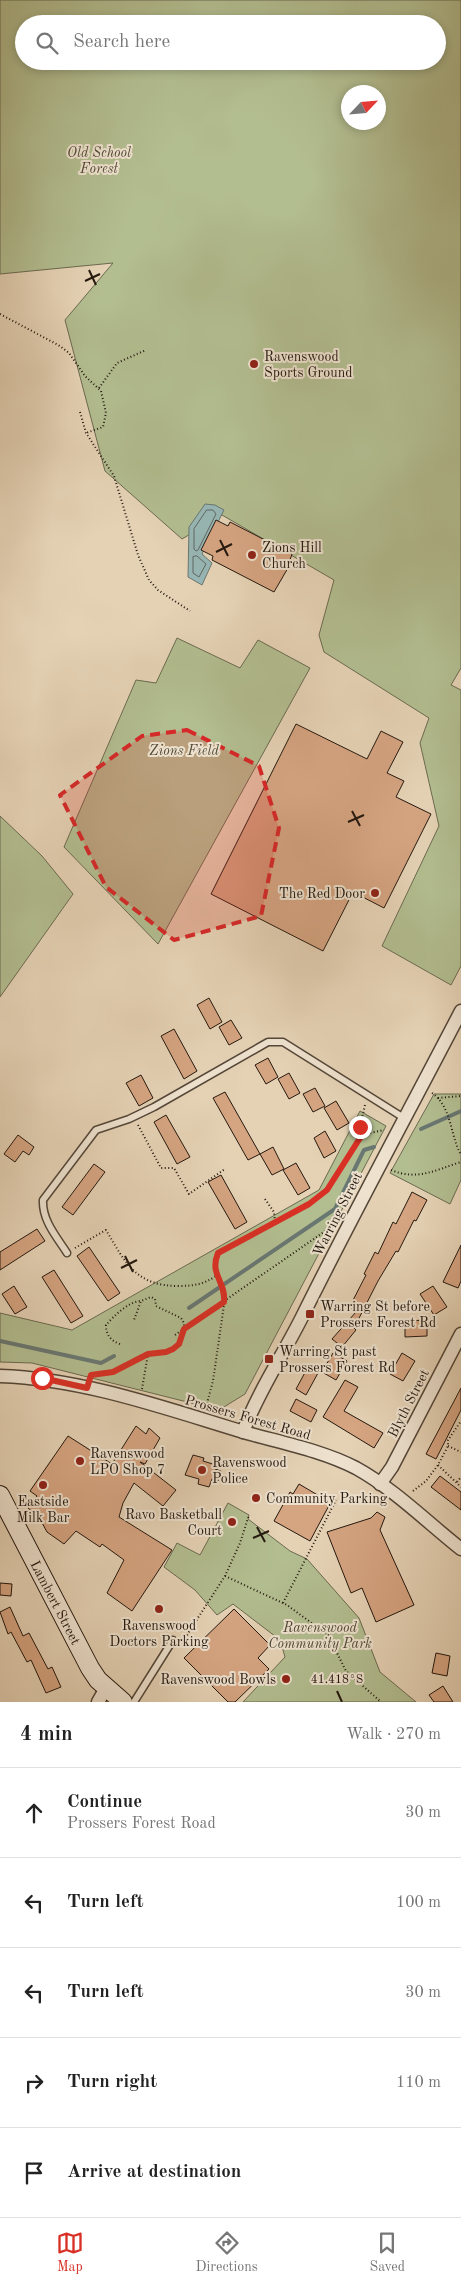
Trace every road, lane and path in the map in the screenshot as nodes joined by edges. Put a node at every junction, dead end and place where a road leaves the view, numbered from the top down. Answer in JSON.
{"nodes":[{"id":1,"x":0,"y":314,"type":"edge"},
{"id":2,"x":146,"y":350,"type":"dead end"},
{"id":3,"x":99,"y":388,"type":"junction"},
{"id":4,"x":80,"y":412,"type":"dead end"},
{"id":5,"x":86,"y":433,"type":"junction"},
{"id":6,"x":190,"y":611,"type":"dead end"},
{"id":7,"x":461,"y":1011,"type":"edge"},
{"id":8,"x":422,"y":1086,"type":"junction"},
{"id":9,"x":368,"y":1095,"type":"junction"},
{"id":10,"x":461,"y":1096,"type":"edge"},
{"id":11,"x":438,"y":1098,"type":"junction"},
{"id":12,"x":134,"y":1117,"type":"junction"},
{"id":13,"x":402,"y":1123,"type":"junction"},
{"id":14,"x":360,"y":1138,"type":"junction"},
{"id":15,"x":461,"y":1155,"type":"edge"},
{"id":16,"x":461,"y":1162,"type":"edge"},
{"id":17,"x":379,"y":1164,"type":"junction"},
{"id":18,"x":225,"y":1169,"type":"dead end"},
{"id":19,"x":265,"y":1199,"type":"dead end"},
{"id":20,"x":275,"y":1222,"type":"junction"},
{"id":21,"x":349,"y":1224,"type":"junction"},
{"id":22,"x":67,"y":1253,"type":"joint"},
{"id":23,"x":216,"y":1276,"type":"junction"},
{"id":24,"x":141,"y":1301,"type":"junction"},
{"id":25,"x":224,"y":1302,"type":"junction"},
{"id":26,"x":134,"y":1320,"type":"dead end"},
{"id":27,"x":184,"y":1329,"type":"junction"},
{"id":28,"x":461,"y":1334,"type":"edge"},
{"id":29,"x":175,"y":1335,"type":"dead end"},
{"id":30,"x":120,"y":1344,"type":"dead end"},
{"id":31,"x":148,"y":1354,"type":"junction"},
{"id":32,"x":0,"y":1376,"type":"edge"},
{"id":33,"x":87,"y":1388,"type":"junction"},
{"id":34,"x":142,"y":1393,"type":"dead end"},
{"id":35,"x":205,"y":1410,"type":"dead end"},
{"id":36,"x":461,"y":1421,"type":"edge"},
{"id":37,"x":243,"y":1432,"type":"junction"},
{"id":38,"x":448,"y":1446,"type":"junction"},
{"id":39,"x":461,"y":1452,"type":"edge"},
{"id":40,"x":438,"y":1465,"type":"junction"},
{"id":41,"x":461,"y":1477,"type":"edge"},
{"id":42,"x":457,"y":1482,"type":"junction"},
{"id":43,"x":380,"y":1484,"type":"junction"},
{"id":44,"x":461,"y":1486,"type":"edge"},
{"id":45,"x":413,"y":1491,"type":"dead end"},
{"id":46,"x":0,"y":1495,"type":"edge"},
{"id":47,"x":336,"y":1500,"type":"dead end"},
{"id":48,"x":249,"y":1515,"type":"dead end"},
{"id":49,"x":461,"y":1549,"type":"edge"},
{"id":50,"x":225,"y":1576,"type":"junction"},
{"id":51,"x":283,"y":1603,"type":"junction"},
{"id":52,"x":173,"y":1640,"type":"dead end"},
{"id":53,"x":179,"y":1647,"type":"dead end"},
{"id":54,"x":102,"y":1695,"type":"edge"},
{"id":55,"x":123,"y":1702,"type":"edge"},
{"id":56,"x":134,"y":1702,"type":"edge"},
{"id":57,"x":381,"y":1702,"type":"edge"}],
"edges":[{"from":1,"to":3,"type":"path"},
{"from":2,"to":3,"type":"path"},
{"from":3,"to":5,"type":"path"},
{"from":4,"to":5,"type":"path"},
{"from":5,"to":6,"type":"path"},
{"from":7,"to":8,"type":"street","name":"Warring Street"},
{"from":8,"to":11,"type":"path"},
{"from":8,"to":13,"type":"street","name":"Warring Street"},
{"from":9,"to":12,"type":"lane"},
{"from":9,"to":13,"type":"lane"},
{"from":9,"to":14,"type":"path"},
{"from":10,"to":11,"type":"path"},
{"from":11,"to":15,"type":"path"},
{"from":12,"to":18,"type":"path"},
{"from":12,"to":22,"type":"lane"},
{"from":13,"to":14,"type":"path"},
{"from":13,"to":17,"type":"street","name":"Warring Street"},
{"from":14,"to":20,"type":"path"},
{"from":16,"to":17,"type":"path"},
{"from":17,"to":21,"type":"street","name":"Warring Street"},
{"from":19,"to":20,"type":"path"},
{"from":20,"to":23,"type":"path"},
{"from":21,"to":25,"type":"path"},
{"from":21,"to":37,"type":"street","name":"Warring Street"},
{"from":22,"to":23,"type":"path"},
{"from":23,"to":25,"type":"path"},
{"from":24,"to":26,"type":"path"},
{"from":24,"to":27,"type":"path"},
{"from":24,"to":30,"type":"path"},
{"from":25,"to":27,"type":"path"},
{"from":25,"to":35,"type":"path"},
{"from":27,"to":29,"type":"path"},
{"from":27,"to":31,"type":"path"},
{"from":28,"to":43,"type":"street","name":"Blyth Street"},
{"from":31,"to":33,"type":"path"},
{"from":31,"to":34,"type":"path"},
{"from":32,"to":33,"type":"street","name":"Prossers Forest Road"},
{"from":33,"to":37,"type":"street","name":"Prossers Forest Road"},
{"from":36,"to":38,"type":"path"},
{"from":37,"to":43,"type":"street","name":"Prossers Forest Road"},
{"from":38,"to":39,"type":"path"},
{"from":38,"to":40,"type":"path"},
{"from":40,"to":42,"type":"path"},
{"from":40,"to":45,"type":"path"},
{"from":41,"to":42,"type":"path"},
{"from":42,"to":44,"type":"path"},
{"from":43,"to":49,"type":"street","name":"Prossers Forest Road"},
{"from":46,"to":54,"type":"street","name":"Lambert Street"},
{"from":47,"to":51,"type":"path"},
{"from":48,"to":50,"type":"path"},
{"from":50,"to":51,"type":"path"},
{"from":50,"to":53,"type":"path"},
{"from":51,"to":57,"type":"path"},
{"from":52,"to":56,"type":"lane"},
{"from":54,"to":55,"type":"street","name":"Lambert Street"}]}
